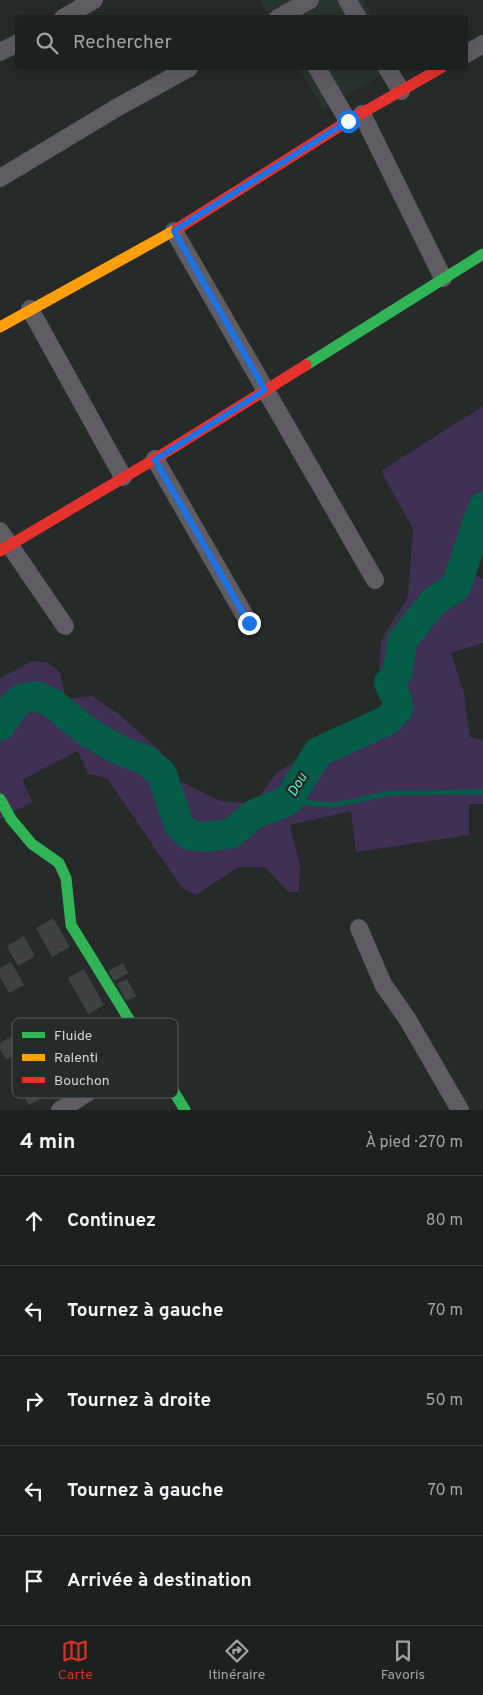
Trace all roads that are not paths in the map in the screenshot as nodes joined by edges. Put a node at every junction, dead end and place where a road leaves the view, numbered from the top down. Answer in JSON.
{"nodes":[{"id":1,"x":310,"y":0,"type":"edge"},
{"id":2,"x":348,"y":0,"type":"edge"},
{"id":3,"x":87,"y":2,"type":"edge"},
{"id":4,"x":282,"y":12,"type":"edge"},
{"id":5,"x":68,"y":15,"type":"edge"},
{"id":6,"x":356,"y":15,"type":"edge"},
{"id":7,"x":15,"y":44,"type":"edge"},
{"id":8,"x":483,"y":44,"type":"edge"},
{"id":9,"x":0,"y":52,"type":"edge"},
{"id":10,"x":468,"y":53,"type":"edge"},
{"id":11,"x":185,"y":70,"type":"edge"},
{"id":12,"x":319,"y":70,"type":"edge"},
{"id":13,"x":388,"y":70,"type":"edge"},
{"id":14,"x":438,"y":70,"type":"edge"},
{"id":15,"x":401,"y":91,"type":"junction"},
{"id":16,"x":355,"y":117,"type":"junction"},
{"id":17,"x":0,"y":178,"type":"edge"},
{"id":18,"x":174,"y":231,"type":"junction"},
{"id":19,"x":483,"y":254,"type":"edge"},
{"id":20,"x":443,"y":278,"type":"junction"},
{"id":21,"x":30,"y":309,"type":"junction"},
{"id":22,"x":0,"y":327,"type":"edge"},
{"id":23,"x":265,"y":390,"type":"junction"},
{"id":24,"x":155,"y":460,"type":"junction"},
{"id":25,"x":123,"y":477,"type":"junction"},
{"id":26,"x":3,"y":542,"type":"edge"},
{"id":27,"x":375,"y":580,"type":"dead end"},
{"id":28,"x":249,"y":623,"type":"dead end"},
{"id":29,"x":65,"y":626,"type":"dead end"},
{"id":30,"x":0,"y":799,"type":"edge"},
{"id":31,"x":359,"y":928,"type":"dead end"},
{"id":32,"x":128,"y":1018,"type":"edge"},
{"id":33,"x":79,"y":1098,"type":"edge"},
{"id":34,"x":178,"y":1098,"type":"edge"},
{"id":35,"x":60,"y":1110,"type":"edge"},
{"id":36,"x":185,"y":1110,"type":"edge"},
{"id":37,"x":460,"y":1110,"type":"edge"}],
"edges":[{"from":1,"to":4,"type":"street"},
{"from":2,"to":6,"type":"street"},
{"from":3,"to":5,"type":"street"},
{"from":7,"to":9,"type":"street"},
{"from":8,"to":10,"type":"street"},
{"from":11,"to":17,"type":"street"},
{"from":12,"to":16,"type":"street"},
{"from":13,"to":15,"type":"street"},
{"from":14,"to":15,"type":"street"},
{"from":15,"to":16,"type":"street"},
{"from":16,"to":18,"type":"street"},
{"from":16,"to":20,"type":"street"},
{"from":18,"to":21,"type":"street"},
{"from":18,"to":23,"type":"street"},
{"from":19,"to":20,"type":"street"},
{"from":20,"to":23,"type":"street"},
{"from":21,"to":22,"type":"street"},
{"from":21,"to":25,"type":"street"},
{"from":23,"to":24,"type":"street"},
{"from":23,"to":27,"type":"street"},
{"from":24,"to":25,"type":"street"},
{"from":24,"to":28,"type":"street"},
{"from":25,"to":26,"type":"street"},
{"from":26,"to":29,"type":"street"},
{"from":30,"to":32,"type":"street"},
{"from":31,"to":37,"type":"street"},
{"from":33,"to":35,"type":"street"},
{"from":34,"to":36,"type":"street"}]}
